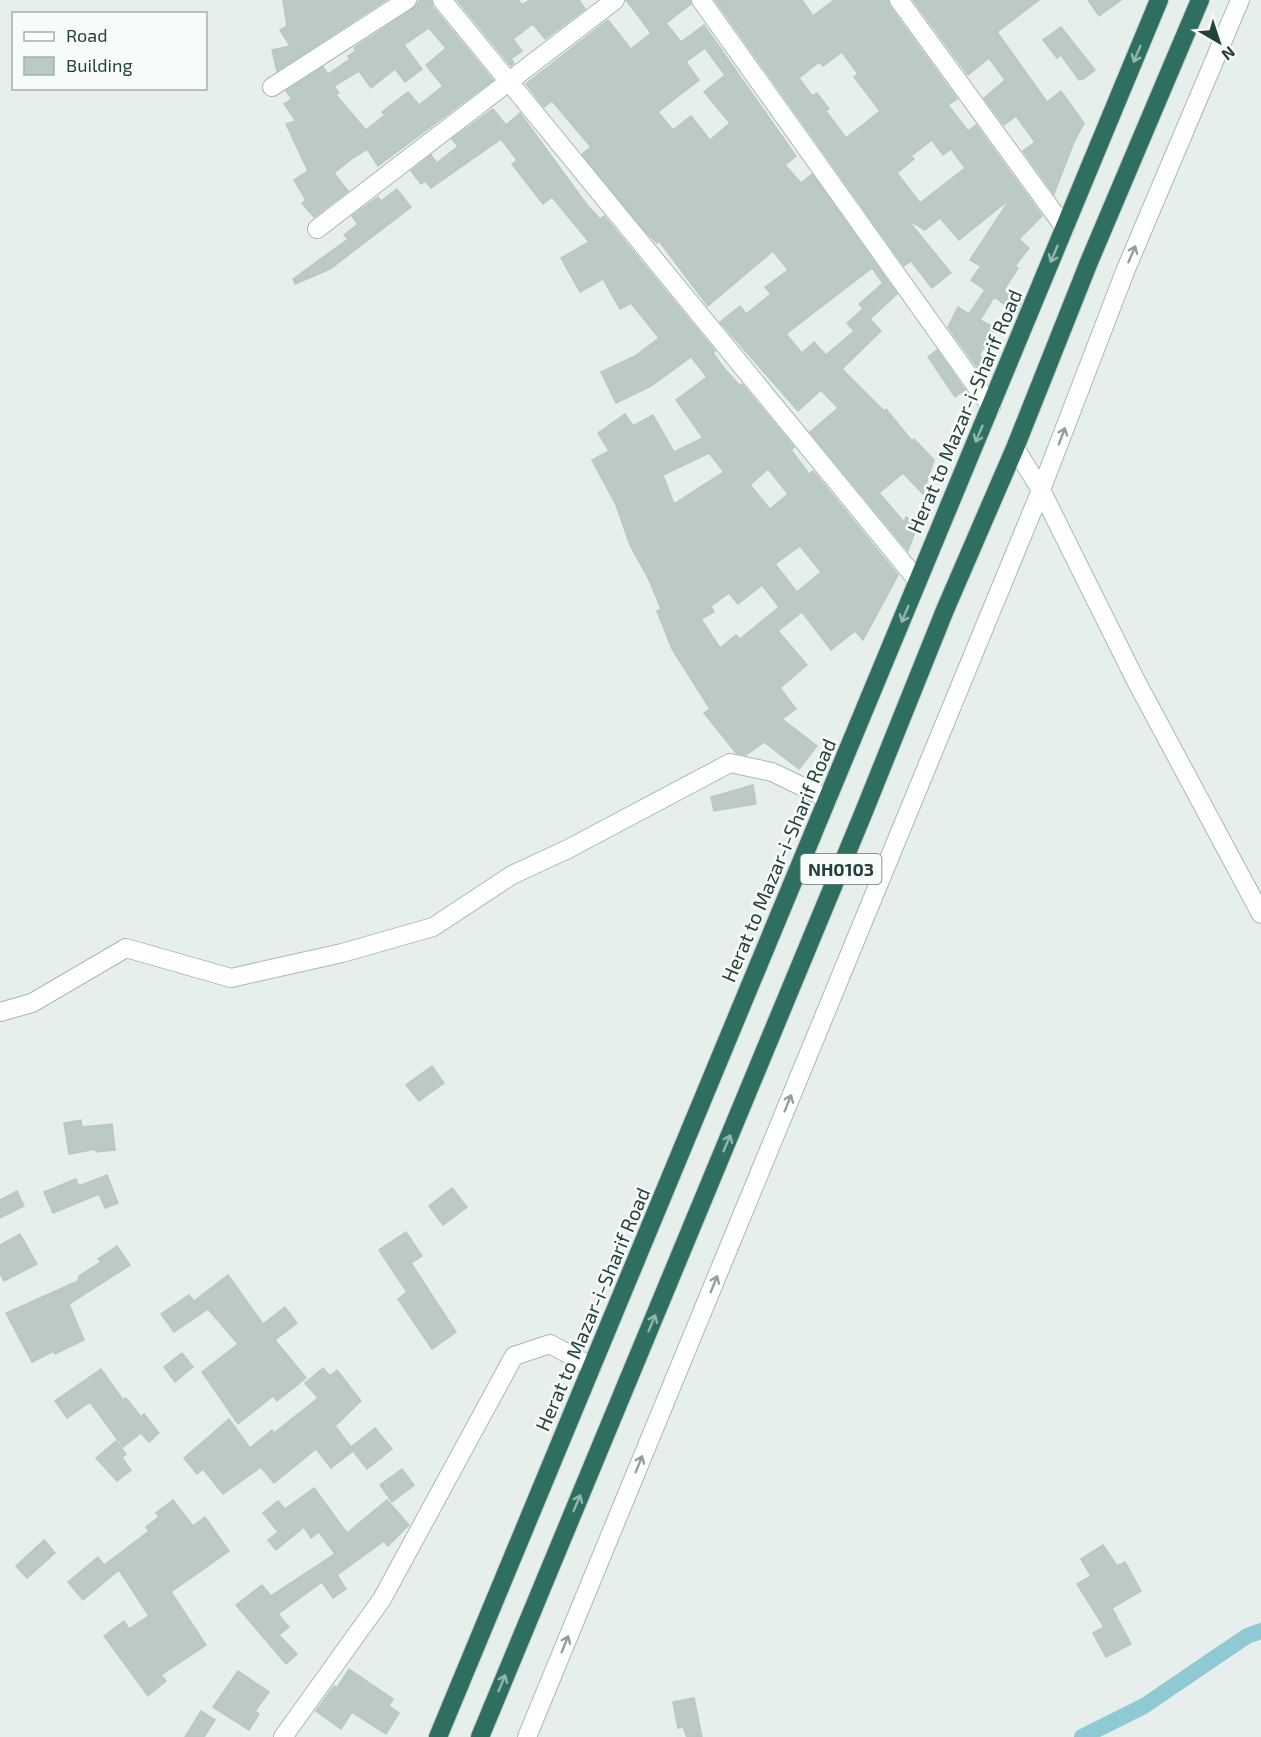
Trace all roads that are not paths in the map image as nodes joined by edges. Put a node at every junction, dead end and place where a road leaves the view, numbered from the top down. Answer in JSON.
{"nodes":[{"id":1,"x":407,"y":0,"type":"edge"},
{"id":2,"x":442,"y":0,"type":"edge"},
{"id":3,"x":615,"y":0,"type":"edge"},
{"id":4,"x":701,"y":0,"type":"edge"},
{"id":5,"x":899,"y":0,"type":"edge"},
{"id":6,"x":1159,"y":0,"type":"edge"},
{"id":7,"x":1200,"y":0,"type":"edge"},
{"id":8,"x":1240,"y":0,"type":"edge"},
{"id":9,"x":508,"y":82,"type":"junction"},
{"id":10,"x":272,"y":87,"type":"dead end"},
{"id":11,"x":1065,"y":228,"type":"junction"},
{"id":12,"x":316,"y":229,"type":"dead end"},
{"id":13,"x":991,"y":407,"type":"junction"},
{"id":14,"x":1015,"y":448,"type":"junction"},
{"id":15,"x":1041,"y":490,"type":"junction"},
{"id":16,"x":918,"y":581,"type":"junction"},
{"id":17,"x":828,"y":799,"type":"junction"},
{"id":18,"x":1261,"y":914,"type":"edge"},
{"id":19,"x":0,"y":1012,"type":"edge"},
{"id":20,"x":592,"y":1366,"type":"junction"},
{"id":21,"x":284,"y":1737,"type":"edge"},
{"id":22,"x":438,"y":1737,"type":"edge"},
{"id":23,"x":480,"y":1737,"type":"edge"},
{"id":24,"x":527,"y":1737,"type":"edge"}],
"edges":[{"from":1,"to":10,"type":"street"},
{"from":2,"to":9,"type":"street"},
{"from":3,"to":9,"type":"street"},
{"from":4,"to":13,"type":"street"},
{"from":5,"to":11,"type":"street"},
{"from":6,"to":11,"type":"highway","name":"Herat to Mazar-i-Sharif Road","one_way":true},
{"from":7,"to":14,"type":"highway","number":"NH0103"},
{"from":15,"to":8,"type":"street","one_way":true},
{"from":9,"to":12,"type":"street"},
{"from":9,"to":16,"type":"street"},
{"from":11,"to":13,"type":"highway","name":"Herat to Mazar-i-Sharif Road","one_way":true},
{"from":13,"to":16,"type":"highway","name":"Herat to Mazar-i-Sharif Road","one_way":true},
{"from":14,"to":15,"type":"street"},
{"from":23,"to":14,"type":"highway","number":"NH0103","one_way":true},
{"from":15,"to":18,"type":"street"},
{"from":24,"to":15,"type":"street","one_way":true},
{"from":16,"to":17,"type":"highway","name":"Herat to Mazar-i-Sharif Road","one_way":true},
{"from":17,"to":19,"type":"street"},
{"from":17,"to":20,"type":"highway","name":"Herat to Mazar-i-Sharif Road"},
{"from":20,"to":21,"type":"street"},
{"from":20,"to":22,"type":"highway","name":"Herat to Mazar-i-Sharif Road"}]}
